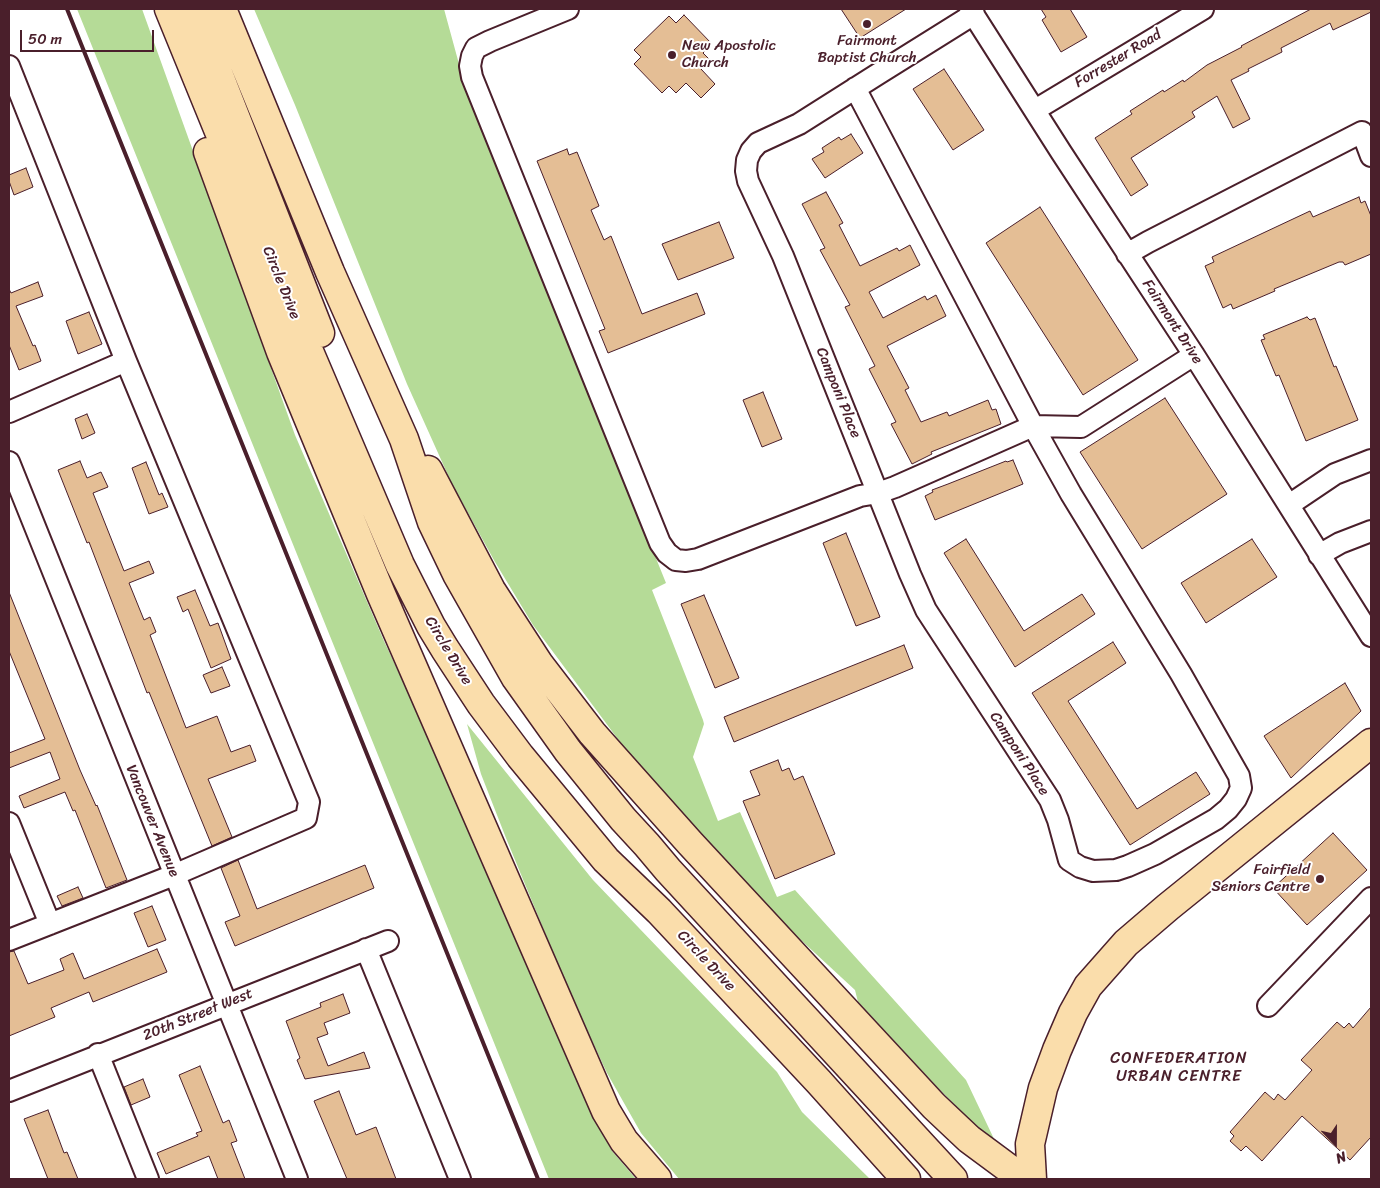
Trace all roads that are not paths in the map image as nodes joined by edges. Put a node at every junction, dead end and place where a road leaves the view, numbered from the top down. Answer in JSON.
{"nodes":[{"id":1,"x":159,"y":9,"type":"edge"},
{"id":2,"x":169,"y":9,"type":"edge"},
{"id":3,"x":193,"y":9,"type":"edge"},
{"id":4,"x":222,"y":9,"type":"edge"},
{"id":5,"x":568,"y":9,"type":"edge"},
{"id":6,"x":1203,"y":9,"type":"edge"},
{"id":7,"x":972,"y":11,"type":"edge"},
{"id":8,"x":9,"y":66,"type":"edge"},
{"id":9,"x":855,"y":88,"type":"junction"},
{"id":10,"x":1035,"y":110,"type":"junction"},
{"id":11,"x":1371,"y":156,"type":"edge"},
{"id":12,"x":1127,"y":254,"type":"junction"},
{"id":13,"x":1194,"y":355,"type":"junction"},
{"id":14,"x":126,"y":361,"type":"junction"},
{"id":15,"x":9,"y":412,"type":"edge"},
{"id":16,"x":1033,"y":426,"type":"junction"},
{"id":17,"x":404,"y":440,"type":"junction"},
{"id":18,"x":1371,"y":460,"type":"edge"},
{"id":19,"x":9,"y":462,"type":"edge"},
{"id":20,"x":878,"y":493,"type":"junction"},
{"id":21,"x":1289,"y":505,"type":"junction"},
{"id":22,"x":1371,"y":531,"type":"edge"},
{"id":23,"x":392,"y":545,"type":"junction"},
{"id":24,"x":1319,"y":555,"type":"junction"},
{"id":25,"x":1371,"y":636,"type":"edge"},
{"id":26,"x":1371,"y":744,"type":"edge"},
{"id":27,"x":9,"y":823,"type":"edge"},
{"id":28,"x":174,"y":875,"type":"junction"},
{"id":29,"x":1371,"y":898,"type":"edge"},
{"id":30,"x":50,"y":924,"type":"junction"},
{"id":31,"x":9,"y":940,"type":"edge"},
{"id":32,"x":388,"y":941,"type":"dead end"},
{"id":33,"x":366,"y":949,"type":"junction"},
{"id":34,"x":226,"y":1004,"type":"junction"},
{"id":35,"x":1268,"y":1006,"type":"dead end"},
{"id":36,"x":98,"y":1054,"type":"junction"},
{"id":37,"x":9,"y":1091,"type":"edge"},
{"id":38,"x":148,"y":1179,"type":"edge"},
{"id":39,"x":297,"y":1179,"type":"edge"},
{"id":40,"x":460,"y":1179,"type":"edge"},
{"id":41,"x":657,"y":1179,"type":"edge"},
{"id":42,"x":906,"y":1179,"type":"edge"},
{"id":43,"x":953,"y":1179,"type":"edge"},
{"id":44,"x":1024,"y":1179,"type":"edge"},
{"id":45,"x":1032,"y":1179,"type":"edge"}],
"edges":[{"from":1,"to":41,"type":"highway"},
{"from":2,"to":23,"type":"highway","name":"Circle Drive"},
{"from":3,"to":23,"type":"highway"},
{"from":4,"to":17,"type":"highway"},
{"from":5,"to":20,"type":"street"},
{"from":6,"to":10,"type":"street","name":"Forrester Road"},
{"from":7,"to":9,"type":"street","name":"Camponi Place"},
{"from":7,"to":10,"type":"street","name":"Fairmont Drive"},
{"from":8,"to":14,"type":"street"},
{"from":9,"to":16,"type":"street"},
{"from":9,"to":20,"type":"street","name":"Camponi Place"},
{"from":10,"to":12,"type":"street","name":"Fairmont Drive"},
{"from":11,"to":12,"type":"street"},
{"from":12,"to":13,"type":"street","name":"Fairmont Drive"},
{"from":13,"to":16,"type":"street"},
{"from":13,"to":21,"type":"street","name":"Fairmont Drive"},
{"from":14,"to":15,"type":"street"},
{"from":14,"to":28,"type":"street"},
{"from":16,"to":20,"type":"street"},
{"from":16,"to":20,"type":"street","name":"Camponi Place"},
{"from":17,"to":43,"type":"highway"},
{"from":17,"to":44,"type":"highway"},
{"from":18,"to":21,"type":"street"},
{"from":19,"to":28,"type":"street","name":"Vancouver Avenue"},
{"from":21,"to":24,"type":"street","name":"Fairmont Drive"},
{"from":22,"to":24,"type":"street"},
{"from":23,"to":42,"type":"highway","name":"Circle Drive"},
{"from":24,"to":25,"type":"street","name":"Fairmont Drive"},
{"from":26,"to":45,"type":"highway"},
{"from":27,"to":30,"type":"street"},
{"from":28,"to":30,"type":"street"},
{"from":28,"to":34,"type":"street","name":"Vancouver Avenue"},
{"from":29,"to":35,"type":"street"},
{"from":30,"to":31,"type":"street"},
{"from":32,"to":33,"type":"street","name":"20th Street West"},
{"from":33,"to":34,"type":"street","name":"20th Street West"},
{"from":33,"to":40,"type":"street"},
{"from":34,"to":36,"type":"street","name":"20th Street West"},
{"from":34,"to":39,"type":"street","name":"Vancouver Avenue"},
{"from":36,"to":37,"type":"street","name":"20th Street West"},
{"from":36,"to":38,"type":"street"}]}
